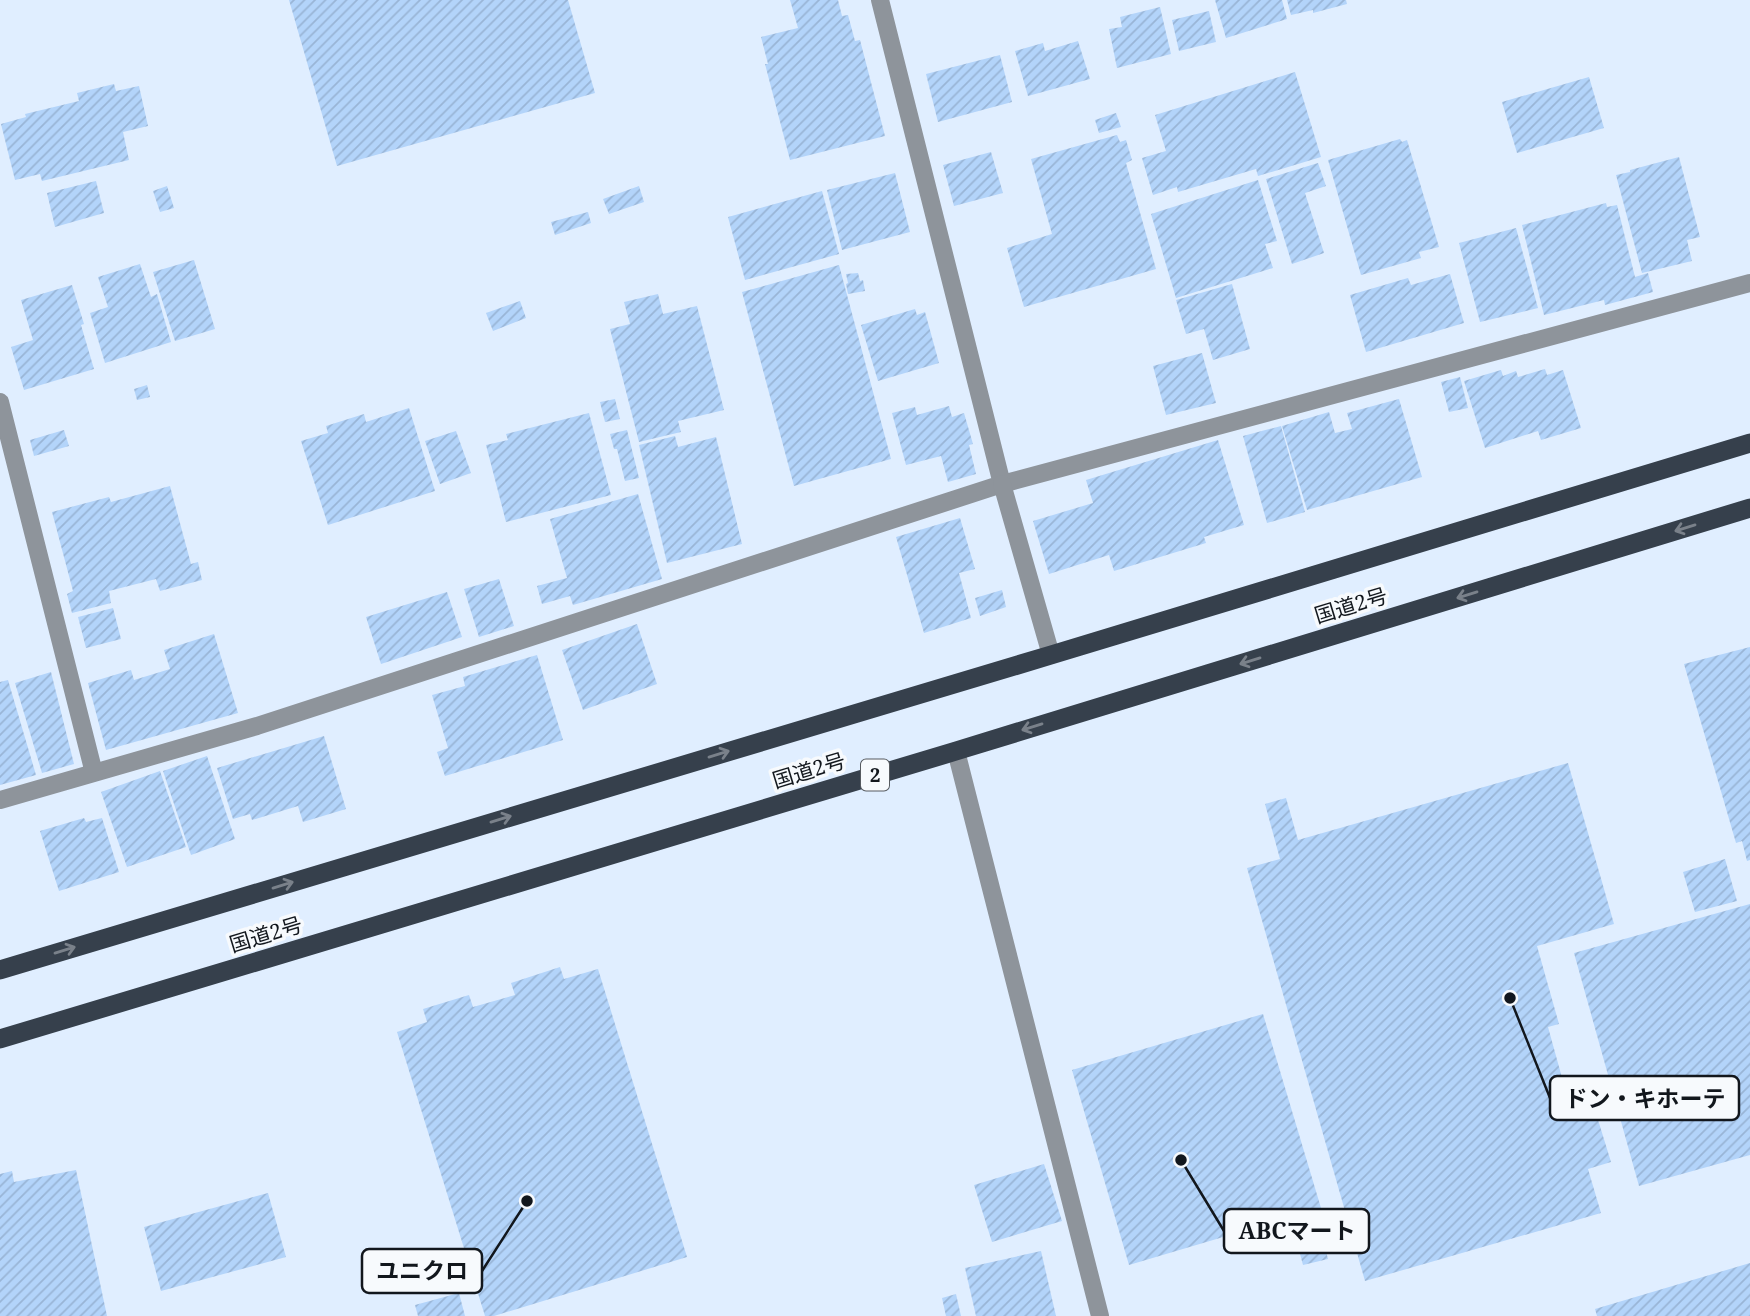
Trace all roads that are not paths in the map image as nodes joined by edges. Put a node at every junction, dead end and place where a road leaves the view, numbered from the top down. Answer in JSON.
{"nodes":[{"id":1,"x":880,"y":0,"type":"edge"},
{"id":2,"x":1750,"y":283,"type":"edge"},
{"id":3,"x":0,"y":402,"type":"edge"},
{"id":4,"x":1750,"y":443,"type":"edge"},
{"id":5,"x":1002,"y":484,"type":"junction"},
{"id":6,"x":1750,"y":508,"type":"edge"},
{"id":7,"x":1051,"y":654,"type":"junction"},
{"id":8,"x":956,"y":751,"type":"junction"},
{"id":9,"x":94,"y":773,"type":"junction"},
{"id":10,"x":0,"y":800,"type":"edge"},
{"id":11,"x":0,"y":970,"type":"edge"},
{"id":12,"x":0,"y":1039,"type":"edge"},
{"id":13,"x":1100,"y":1316,"type":"edge"}],
"edges":[{"from":1,"to":5,"type":"street"},
{"from":2,"to":5,"type":"street"},
{"from":3,"to":9,"type":"street"},
{"from":4,"to":7,"type":"highway","name":"国道2号"},
{"from":5,"to":7,"type":"street"},
{"from":5,"to":9,"type":"street"},
{"from":6,"to":8,"type":"highway","name":"国道2号","number":"2","one_way":true},
{"from":11,"to":7,"type":"highway","name":"国道2号","one_way":true},
{"from":8,"to":12,"type":"highway","name":"国道2号","number":"2"},
{"from":8,"to":13,"type":"street"},
{"from":9,"to":10,"type":"street"}]}
